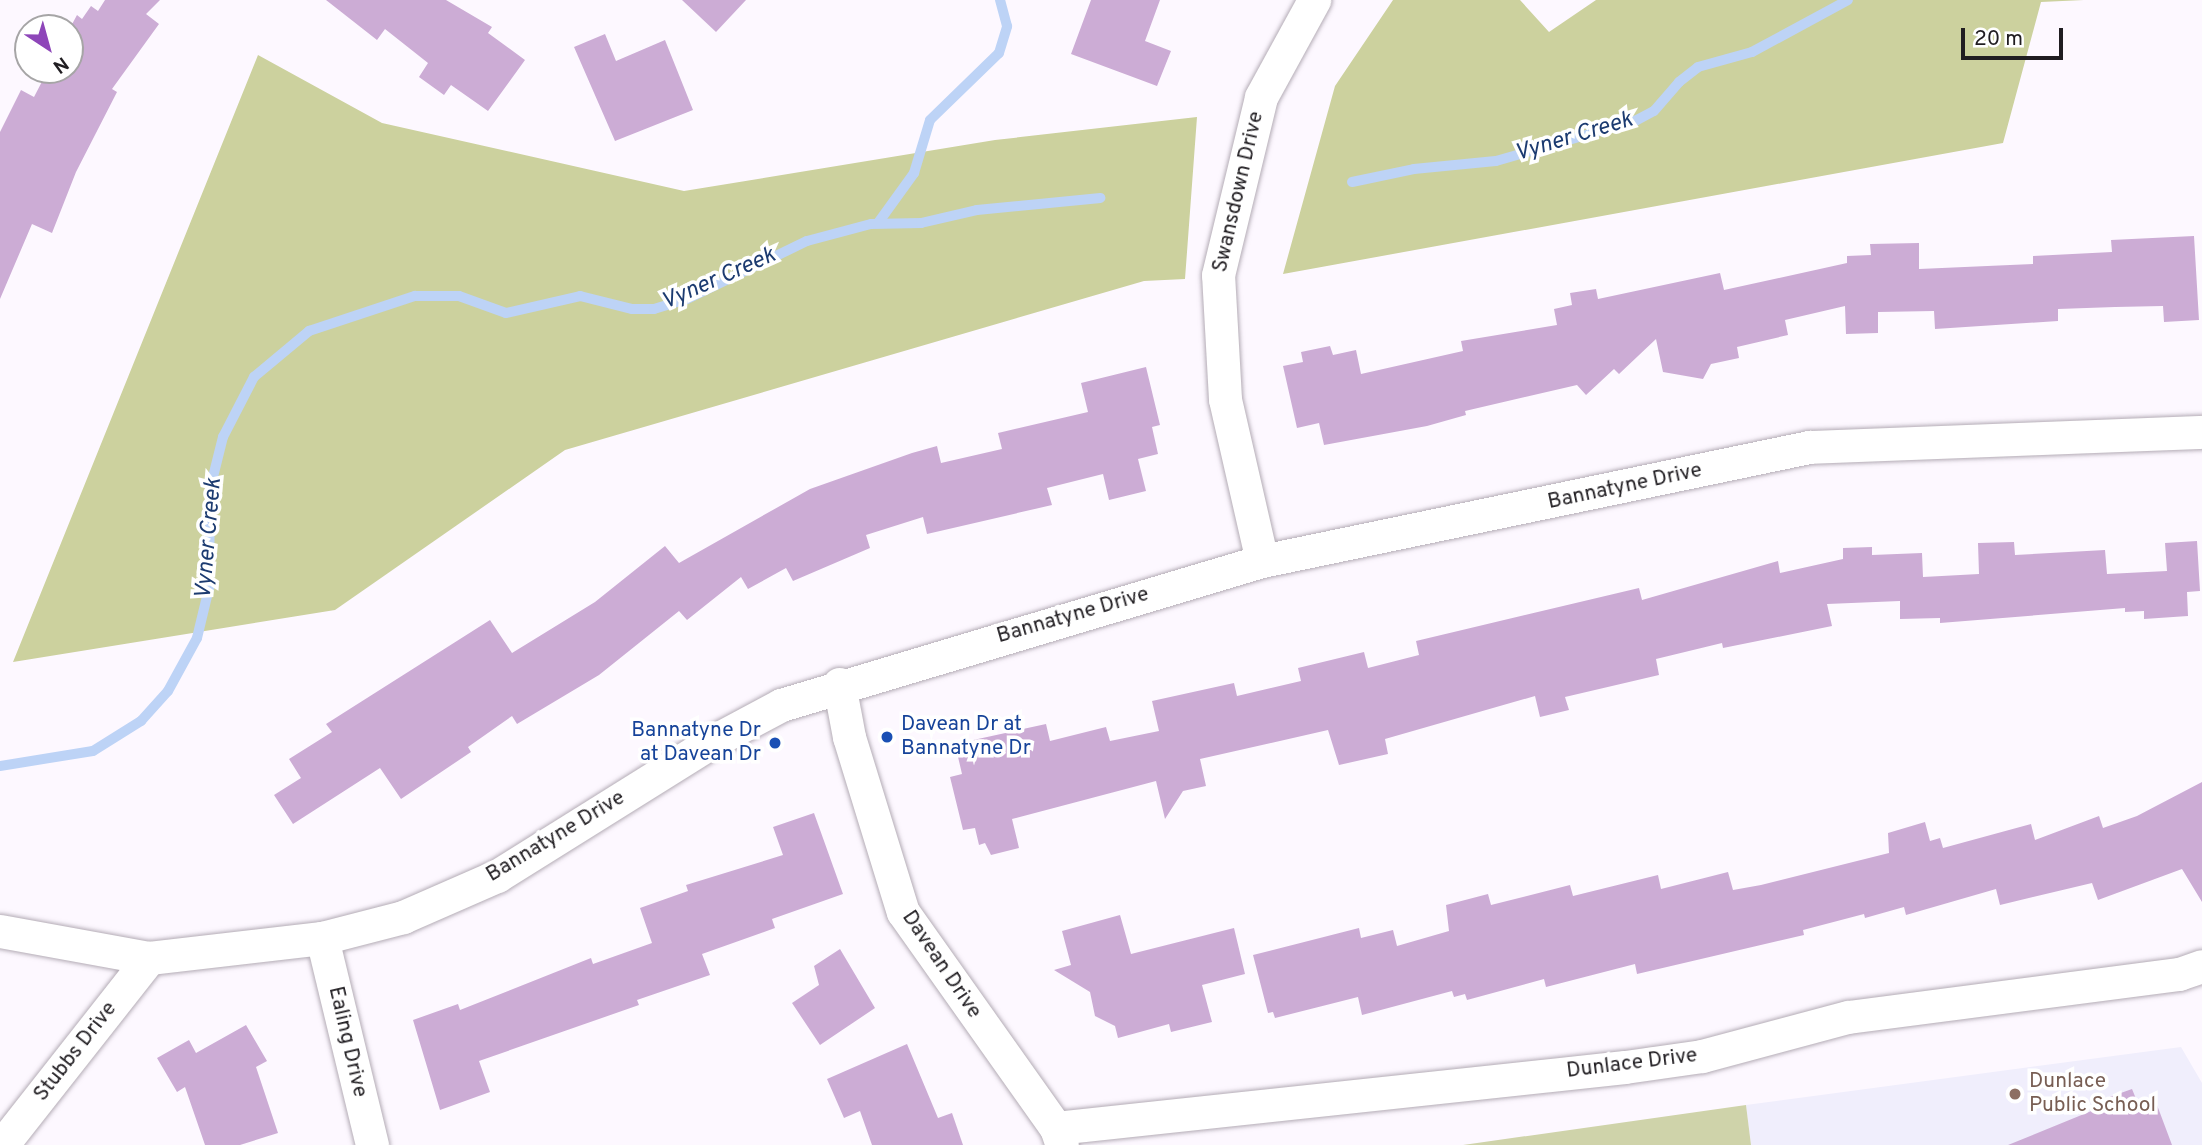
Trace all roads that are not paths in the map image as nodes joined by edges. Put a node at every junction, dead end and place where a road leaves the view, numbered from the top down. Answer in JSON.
{"nodes":[{"id":1,"x":1314,"y":0,"type":"edge"},
{"id":2,"x":2202,"y":432,"type":"edge"},
{"id":3,"x":1262,"y":561,"type":"junction"},
{"id":4,"x":839,"y":684,"type":"junction"},
{"id":5,"x":0,"y":931,"type":"edge"},
{"id":6,"x":322,"y":938,"type":"junction"},
{"id":7,"x":149,"y":958,"type":"junction"},
{"id":8,"x":2202,"y":966,"type":"edge"},
{"id":9,"x":1059,"y":1137,"type":"edge"},
{"id":10,"x":2,"y":1145,"type":"edge"},
{"id":11,"x":372,"y":1145,"type":"edge"}],
"edges":[{"from":1,"to":3,"type":"street","name":"Swansdown Drive"},
{"from":2,"to":3,"type":"street","name":"Bannatyne Drive"},
{"from":3,"to":4,"type":"street","name":"Bannatyne Drive"},
{"from":4,"to":6,"type":"street","name":"Bannatyne Drive"},
{"from":4,"to":9,"type":"street","name":"Davean Drive"},
{"from":5,"to":7,"type":"street","name":"Bannatyne Drive"},
{"from":6,"to":7,"type":"street","name":"Bannatyne Drive"},
{"from":6,"to":11,"type":"street","name":"Ealing Drive"},
{"from":7,"to":10,"type":"street","name":"Stubbs Drive"},
{"from":8,"to":9,"type":"street","name":"Dunlace Drive"}]}
